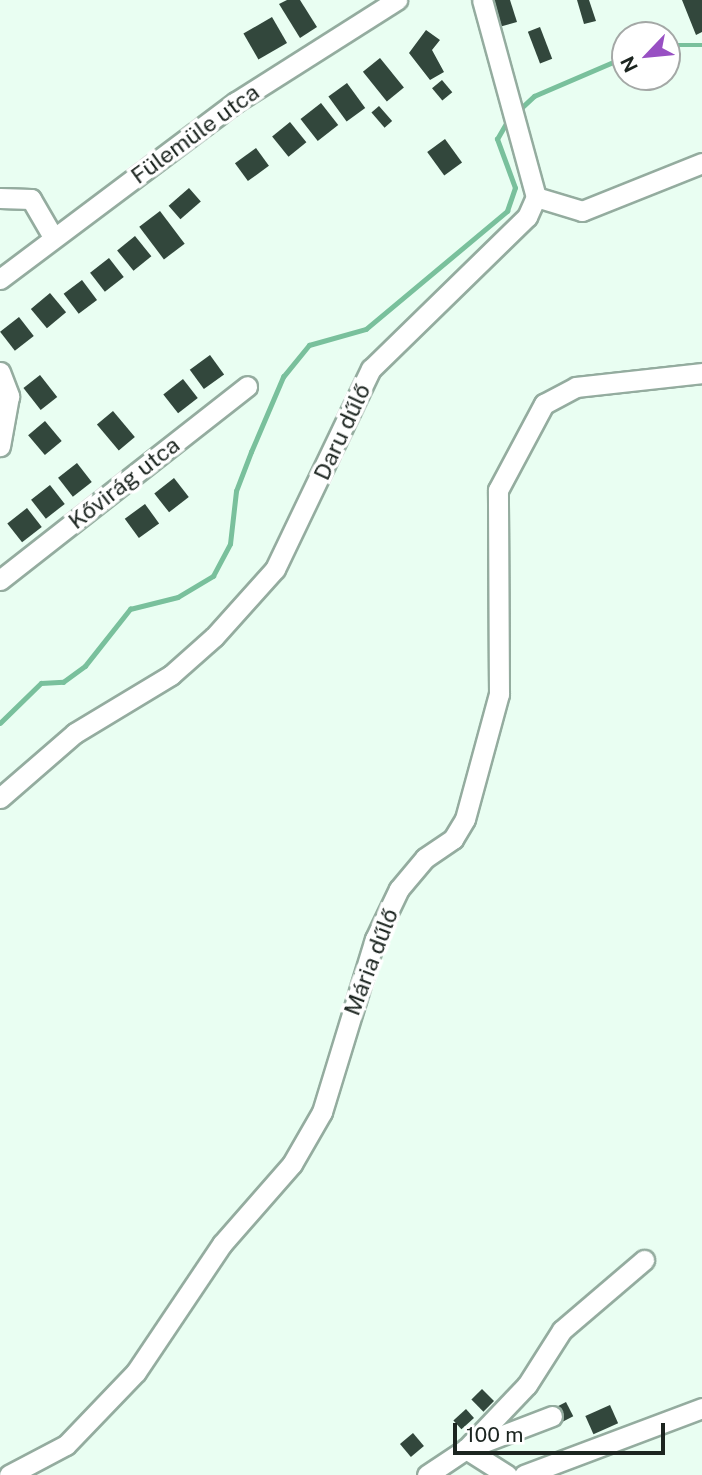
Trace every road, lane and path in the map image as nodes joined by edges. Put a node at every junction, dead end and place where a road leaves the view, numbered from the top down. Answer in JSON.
{"nodes":[{"id":1,"x":397,"y":0,"type":"edge"},
{"id":2,"x":482,"y":0,"type":"edge"},
{"id":3,"x":702,"y":163,"type":"edge"},
{"id":4,"x":536,"y":197,"type":"junction"},
{"id":5,"x":0,"y":198,"type":"edge"},
{"id":6,"x":54,"y":237,"type":"junction"},
{"id":7,"x":0,"y":279,"type":"edge"},
{"id":8,"x":0,"y":372,"type":"edge"},
{"id":9,"x":702,"y":373,"type":"edge"},
{"id":10,"x":247,"y":386,"type":"dead end"},
{"id":11,"x":0,"y":446,"type":"edge"},
{"id":12,"x":0,"y":580,"type":"edge"},
{"id":13,"x":0,"y":798,"type":"edge"},
{"id":14,"x":644,"y":1260,"type":"dead end"},
{"id":15,"x":702,"y":1408,"type":"edge"},
{"id":16,"x":552,"y":1416,"type":"dead end"},
{"id":17,"x":466,"y":1449,"type":"junction"},
{"id":18,"x":9,"y":1475,"type":"edge"},
{"id":19,"x":427,"y":1475,"type":"edge"},
{"id":20,"x":507,"y":1475,"type":"edge"},
{"id":21,"x":524,"y":1475,"type":"edge"}],
"edges":[{"from":1,"to":6,"type":"street","name":"Fülemüle utca"},
{"from":2,"to":4,"type":"street"},
{"from":3,"to":4,"type":"street"},
{"from":4,"to":13,"type":"street","name":"Daru dűlő"},
{"from":5,"to":6,"type":"street"},
{"from":6,"to":7,"type":"street","name":"Fülemüle utca"},
{"from":8,"to":11,"type":"street"},
{"from":9,"to":18,"type":"street","name":"Mária dűlő"},
{"from":10,"to":12,"type":"street","name":"Kővirág utca"},
{"from":14,"to":17,"type":"street"},
{"from":15,"to":21,"type":"street"},
{"from":16,"to":17,"type":"street"},
{"from":17,"to":19,"type":"street"},
{"from":17,"to":20,"type":"street"}]}
